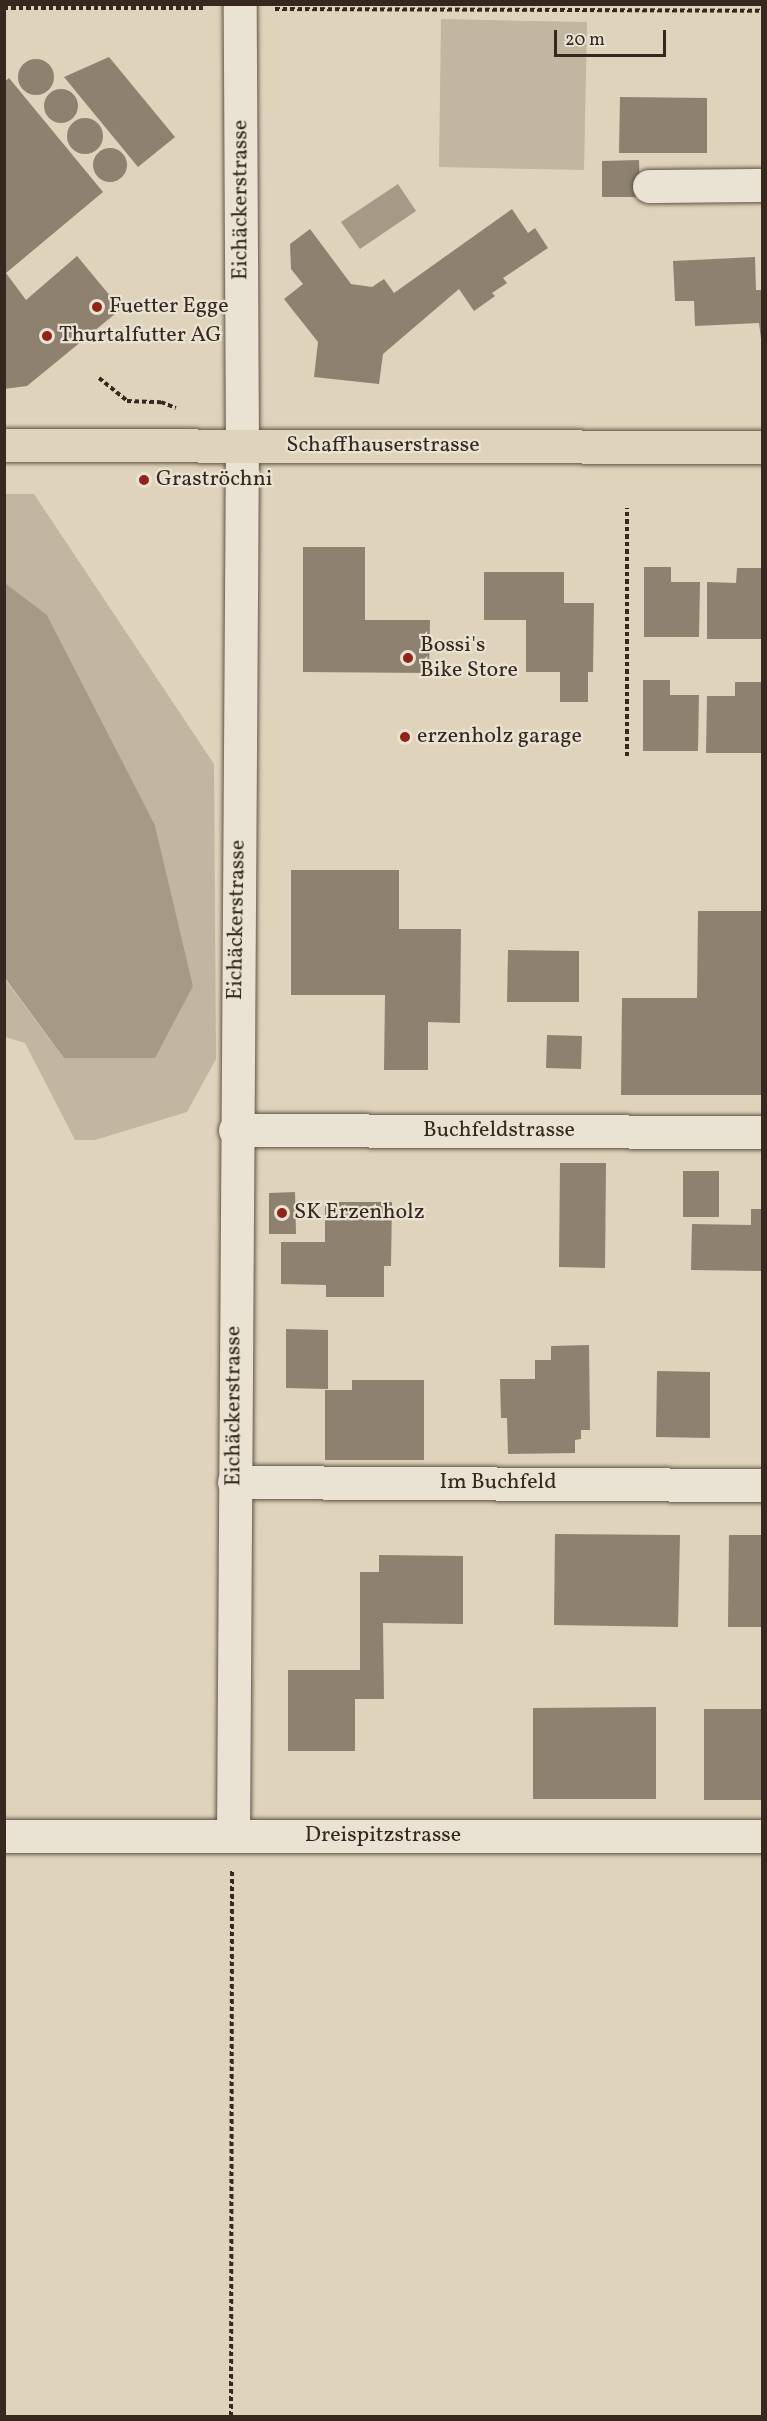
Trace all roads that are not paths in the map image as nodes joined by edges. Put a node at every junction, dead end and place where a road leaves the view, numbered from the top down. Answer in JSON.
{"nodes":[{"id":1,"x":240,"y":6,"type":"edge"},
{"id":2,"x":762,"y":185,"type":"edge"},
{"id":3,"x":649,"y":186,"type":"dead end"},
{"id":4,"x":4,"y":446,"type":"edge"},
{"id":5,"x":242,"y":446,"type":"junction"},
{"id":6,"x":762,"y":447,"type":"edge"},
{"id":7,"x":235,"y":1130,"type":"junction"},
{"id":8,"x":762,"y":1132,"type":"edge"},
{"id":9,"x":234,"y":1482,"type":"junction"},
{"id":10,"x":762,"y":1485,"type":"edge"},
{"id":11,"x":4,"y":1836,"type":"edge"},
{"id":12,"x":232,"y":1836,"type":"junction"},
{"id":13,"x":762,"y":1836,"type":"edge"}],
"edges":[{"from":1,"to":5,"type":"street","name":"Eichäckerstrasse"},
{"from":2,"to":3,"type":"street"},
{"from":4,"to":5,"type":"main road","name":"Schaffhauserstrasse"},
{"from":5,"to":6,"type":"main road","name":"Schaffhauserstrasse"},
{"from":5,"to":7,"type":"street","name":"Eichäckerstrasse"},
{"from":7,"to":8,"type":"street","name":"Buchfeldstrasse"},
{"from":7,"to":9,"type":"street","name":"Eichäckerstrasse"},
{"from":9,"to":10,"type":"street","name":"Im Buchfeld"},
{"from":9,"to":12,"type":"street","name":"Eichäckerstrasse"},
{"from":11,"to":12,"type":"street","name":"Dreispitzstrasse"},
{"from":12,"to":13,"type":"street","name":"Dreispitzstrasse"}]}
